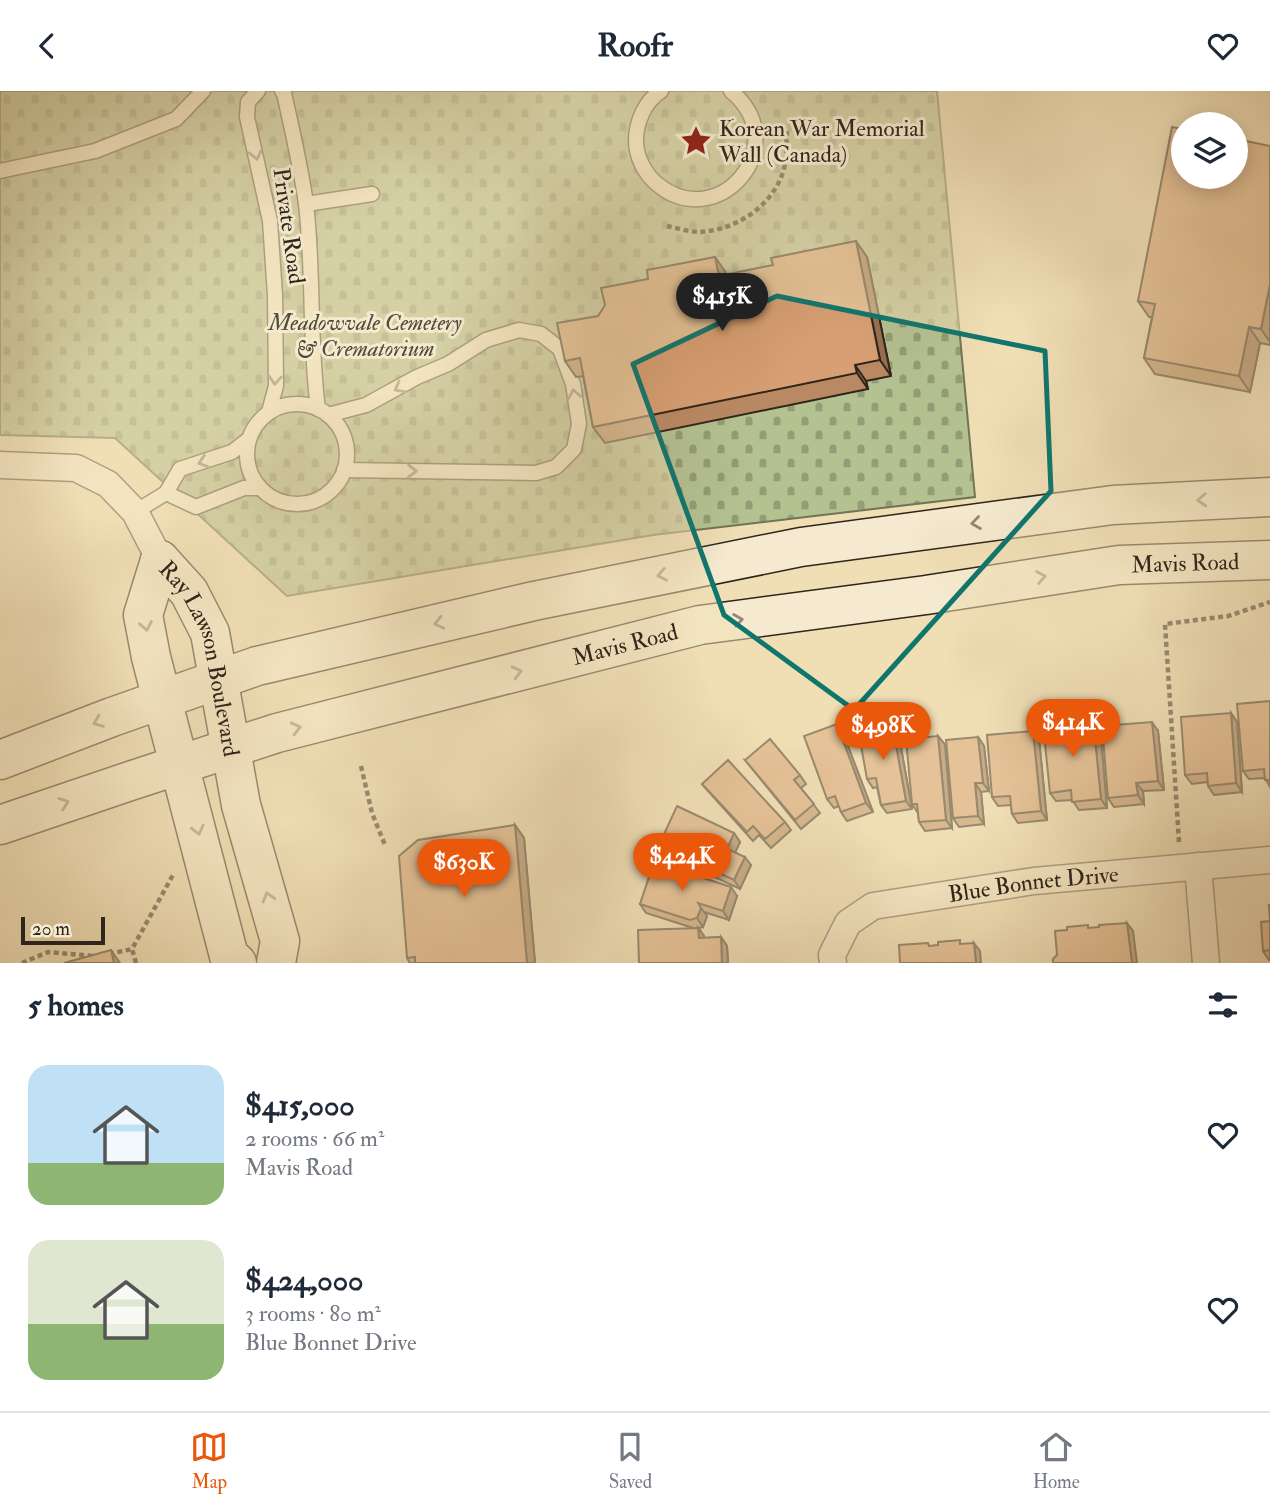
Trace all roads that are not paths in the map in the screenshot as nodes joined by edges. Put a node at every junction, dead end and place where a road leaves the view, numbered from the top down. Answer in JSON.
{"nodes":[{"id":1,"x":203,"y":91,"type":"edge"},
{"id":2,"x":258,"y":91,"type":"edge"},
{"id":3,"x":282,"y":91,"type":"edge"},
{"id":4,"x":662,"y":91,"type":"edge"},
{"id":5,"x":731,"y":91,"type":"edge"},
{"id":6,"x":0,"y":171,"type":"edge"},
{"id":7,"x":372,"y":194,"type":"dead end"},
{"id":8,"x":306,"y":204,"type":"junction"},
{"id":9,"x":269,"y":412,"type":"junction"},
{"id":10,"x":323,"y":412,"type":"junction"},
{"id":11,"x":249,"y":439,"type":"junction"},
{"id":12,"x":0,"y":465,"type":"edge"},
{"id":13,"x":344,"y":470,"type":"junction"},
{"id":14,"x":260,"y":488,"type":"junction"},
{"id":15,"x":166,"y":493,"type":"junction"},
{"id":16,"x":1270,"y":496,"type":"edge"},
{"id":17,"x":135,"y":512,"type":"junction"},
{"id":18,"x":160,"y":560,"type":"junction"},
{"id":19,"x":1270,"y":561,"type":"edge"},
{"id":20,"x":218,"y":679,"type":"junction"},
{"id":21,"x":162,"y":699,"type":"junction"},
{"id":22,"x":231,"y":748,"type":"junction"},
{"id":23,"x":0,"y":760,"type":"edge"},
{"id":24,"x":180,"y":764,"type":"junction"},
{"id":25,"x":0,"y":825,"type":"edge"},
{"id":26,"x":1270,"y":860,"type":"edge"},
{"id":27,"x":1189,"y":866,"type":"junction"},
{"id":28,"x":237,"y":963,"type":"edge"},
{"id":29,"x":276,"y":963,"type":"edge"},
{"id":30,"x":834,"y":963,"type":"edge"},
{"id":31,"x":1206,"y":963,"type":"edge"}],
"edges":[{"from":1,"to":6,"type":"lane"},
{"from":2,"to":9,"type":"lane","name":"Private Road","one_way":true},
{"from":3,"to":8,"type":"lane","name":"Private Road"},
{"from":4,"to":5,"type":"lane"},
{"from":7,"to":8,"type":"lane"},
{"from":8,"to":10,"type":"lane","name":"Private Road"},
{"from":9,"to":10,"type":"lane"},
{"from":9,"to":11,"type":"lane"},
{"from":10,"to":13,"type":"lane"},
{"from":13,"to":10,"type":"lane","one_way":true},
{"from":11,"to":14,"type":"lane"},
{"from":11,"to":15,"type":"lane","one_way":true},
{"from":12,"to":17,"type":"street"},
{"from":13,"to":14,"type":"lane"},
{"from":14,"to":15,"type":"lane"},
{"from":15,"to":17,"type":"lane"},
{"from":16,"to":20,"type":"main road","one_way":true},
{"from":17,"to":18,"type":"street"},
{"from":18,"to":20,"type":"main road","name":"Ray Lawson Boulevard"},
{"from":18,"to":21,"type":"main road","name":"Ray Lawson Boulevard","one_way":true},
{"from":22,"to":19,"type":"main road","name":"Mavis Road","one_way":true},
{"from":20,"to":21,"type":"main road"},
{"from":20,"to":22,"type":"main road","name":"Ray Lawson Boulevard"},
{"from":21,"to":23,"type":"main road","one_way":true},
{"from":21,"to":24,"type":"main road","name":"Ray Lawson Boulevard"},
{"from":22,"to":24,"type":"main road","name":"Mavis Road"},
{"from":29,"to":22,"type":"main road","name":"Ray Lawson Boulevard","one_way":true},
{"from":25,"to":24,"type":"main road","name":"Mavis Road","one_way":true},
{"from":24,"to":28,"type":"main road","name":"Ray Lawson Boulevard","one_way":true},
{"from":26,"to":27,"type":"street","name":"Blue Bonnet Drive"},
{"from":27,"to":30,"type":"street","name":"Blue Bonnet Drive"},
{"from":27,"to":31,"type":"street"}]}
